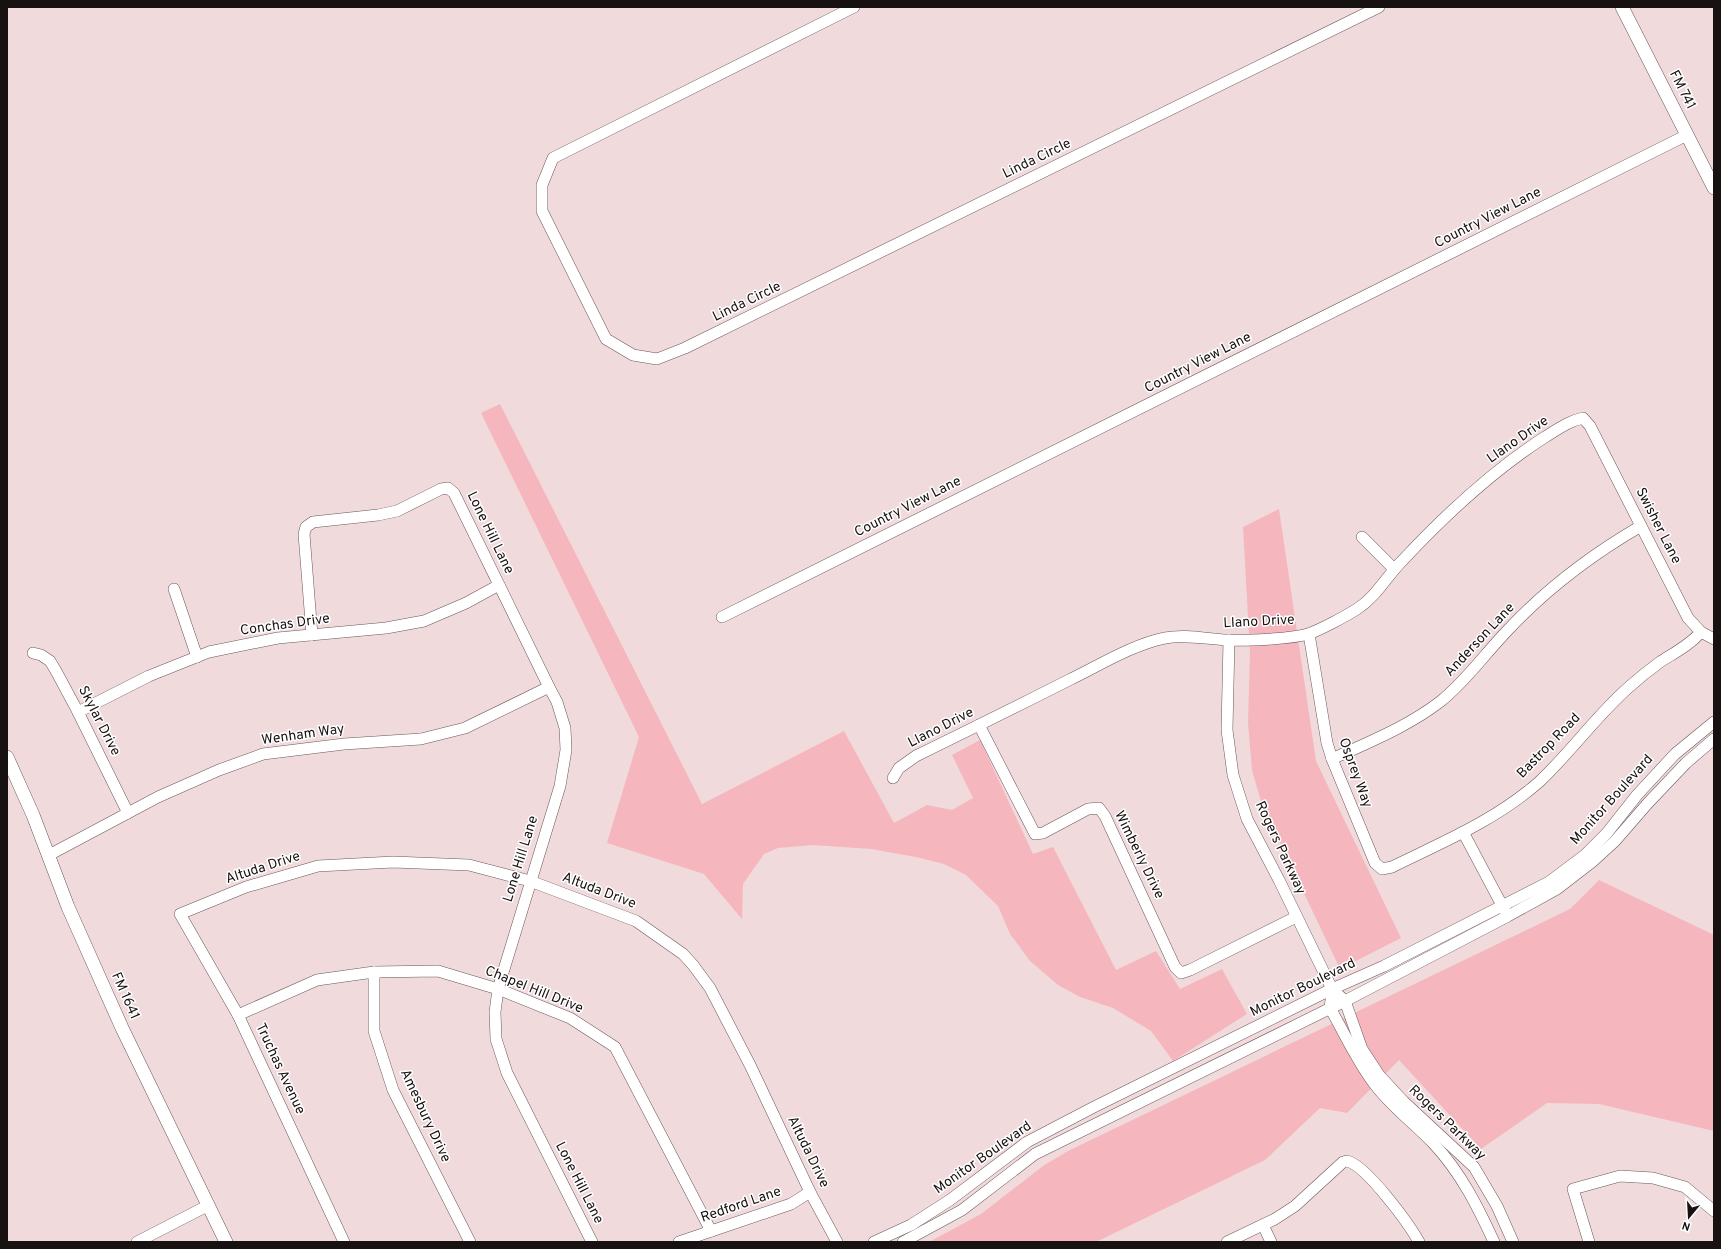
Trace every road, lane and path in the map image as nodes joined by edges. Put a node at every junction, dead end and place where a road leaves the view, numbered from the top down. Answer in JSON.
{"nodes":[{"id":1,"x":854,"y":7,"type":"edge"},
{"id":2,"x":1379,"y":7,"type":"edge"},
{"id":3,"x":1622,"y":7,"type":"edge"},
{"id":4,"x":1687,"y":135,"type":"junction"},
{"id":5,"x":1714,"y":188,"type":"edge"},
{"id":6,"x":1583,"y":418,"type":"joint"},
{"id":7,"x":1641,"y":526,"type":"junction"},
{"id":8,"x":1362,"y":537,"type":"dead end"},
{"id":9,"x":1394,"y":569,"type":"junction"},
{"id":10,"x":499,"y":585,"type":"junction"},
{"id":11,"x":174,"y":589,"type":"dead end"},
{"id":12,"x":722,"y":617,"type":"dead end"},
{"id":13,"x":1701,"y":632,"type":"junction"},
{"id":14,"x":1309,"y":634,"type":"junction"},
{"id":15,"x":312,"y":635,"type":"junction"},
{"id":16,"x":1714,"y":639,"type":"edge"},
{"id":17,"x":1229,"y":640,"type":"junction"},
{"id":18,"x":33,"y":653,"type":"dead end"},
{"id":19,"x":198,"y":657,"type":"junction"},
{"id":20,"x":549,"y":687,"type":"junction"},
{"id":21,"x":78,"y":712,"type":"junction"},
{"id":22,"x":1714,"y":722,"type":"edge"},
{"id":23,"x":979,"y":725,"type":"junction"},
{"id":24,"x":1714,"y":739,"type":"edge"},
{"id":25,"x":7,"y":757,"type":"edge"},
{"id":26,"x":1332,"y":759,"type":"junction"},
{"id":27,"x":893,"y":778,"type":"dead end"},
{"id":28,"x":128,"y":813,"type":"junction"},
{"id":29,"x":1463,"y":832,"type":"junction"},
{"id":30,"x":49,"y":855,"type":"junction"},
{"id":31,"x":1382,"y":869,"type":"joint"},
{"id":32,"x":530,"y":881,"type":"junction"},
{"id":33,"x":1502,"y":906,"type":"junction"},
{"id":34,"x":180,"y":914,"type":"joint"},
{"id":35,"x":1508,"y":916,"type":"junction"},
{"id":36,"x":1296,"y":917,"type":"junction"},
{"id":37,"x":374,"y":972,"type":"junction"},
{"id":38,"x":498,"y":989,"type":"junction"},
{"id":39,"x":1332,"y":989,"type":"junction"},
{"id":40,"x":1345,"y":1001,"type":"junction"},
{"id":41,"x":1330,"y":1008,"type":"junction"},
{"id":42,"x":238,"y":1015,"type":"junction"},
{"id":43,"x":810,"y":1192,"type":"junction"},
{"id":44,"x":209,"y":1205,"type":"junction"},
{"id":45,"x":1714,"y":1211,"type":"edge"},
{"id":46,"x":1263,"y":1225,"type":"junction"},
{"id":47,"x":710,"y":1231,"type":"junction"},
{"id":48,"x":137,"y":1242,"type":"edge"},
{"id":49,"x":226,"y":1242,"type":"edge"},
{"id":50,"x":344,"y":1242,"type":"edge"},
{"id":51,"x":470,"y":1242,"type":"edge"},
{"id":52,"x":592,"y":1242,"type":"edge"},
{"id":53,"x":678,"y":1242,"type":"edge"},
{"id":54,"x":837,"y":1242,"type":"edge"},
{"id":55,"x":874,"y":1242,"type":"edge"},
{"id":56,"x":903,"y":1242,"type":"edge"},
{"id":57,"x":1227,"y":1242,"type":"edge"},
{"id":58,"x":1271,"y":1242,"type":"edge"},
{"id":59,"x":1419,"y":1242,"type":"edge"},
{"id":60,"x":1494,"y":1242,"type":"edge"},
{"id":61,"x":1514,"y":1242,"type":"edge"},
{"id":62,"x":1589,"y":1242,"type":"edge"}],
"edges":[{"from":1,"to":2,"type":"street","name":"Linda Circle"},
{"from":3,"to":4,"type":"main road","name":"FM 741","number":"FM 741"},
{"from":4,"to":5,"type":"main road","name":"FM 741","number":"FM 741"},
{"from":4,"to":12,"type":"street","name":"Country View Lane"},
{"from":6,"to":7,"type":"street","name":"Swisher Lane"},
{"from":6,"to":9,"type":"street","name":"Llano Drive"},
{"from":7,"to":13,"type":"street","name":"Swisher Lane"},
{"from":7,"to":26,"type":"street","name":"Anderson Lane"},
{"from":8,"to":9,"type":"street"},
{"from":9,"to":14,"type":"street","name":"Llano Drive"},
{"from":10,"to":15,"type":"street","name":"Conchas Drive"},
{"from":10,"to":15,"type":"street","name":"Lone Hill Lane"},
{"from":10,"to":20,"type":"street","name":"Lone Hill Lane"},
{"from":11,"to":19,"type":"street"},
{"from":13,"to":16,"type":"street","name":"Swisher Lane"},
{"from":13,"to":29,"type":"street","name":"Bastrop Road"},
{"from":14,"to":17,"type":"street","name":"Llano Drive"},
{"from":14,"to":26,"type":"street","name":"Osprey Way"},
{"from":15,"to":19,"type":"street","name":"Conchas Drive"},
{"from":17,"to":23,"type":"street","name":"Llano Drive"},
{"from":17,"to":36,"type":"street","name":"Rogers Parkway"},
{"from":18,"to":21,"type":"street","name":"Skylar Drive"},
{"from":19,"to":21,"type":"street","name":"Conchas Drive"},
{"from":20,"to":28,"type":"street","name":"Wenham Way"},
{"from":20,"to":32,"type":"street","name":"Lone Hill Lane"},
{"from":21,"to":28,"type":"street","name":"Skylar Drive"},
{"from":22,"to":33,"type":"street","name":"Monitor Boulevard"},
{"from":23,"to":27,"type":"street","name":"Llano Drive"},
{"from":23,"to":36,"type":"street","name":"Wimberly Drive"},
{"from":24,"to":35,"type":"street","name":"Monitor Boulevard"},
{"from":25,"to":30,"type":"main road","name":"FM 1641","number":"FM 1641"},
{"from":26,"to":31,"type":"street","name":"Osprey Way"},
{"from":28,"to":30,"type":"street","name":"Wenham Way"},
{"from":29,"to":31,"type":"street","name":"Bastrop Road"},
{"from":29,"to":33,"type":"street"},
{"from":30,"to":44,"type":"main road","name":"FM 1641","number":"FM 1641"},
{"from":32,"to":34,"type":"street","name":"Altuda Drive"},
{"from":32,"to":38,"type":"street","name":"Lone Hill Lane"},
{"from":32,"to":43,"type":"street","name":"Altuda Drive"},
{"from":33,"to":35,"type":"street"},
{"from":33,"to":39,"type":"street","name":"Monitor Boulevard"},
{"from":34,"to":42,"type":"street","name":"Truchas Avenue"},
{"from":35,"to":40,"type":"street","name":"Monitor Boulevard"},
{"from":36,"to":39,"type":"street","name":"Rogers Parkway"},
{"from":37,"to":38,"type":"street","name":"Chapel Hill Drive"},
{"from":37,"to":42,"type":"street","name":"Chapel Hill Drive"},
{"from":37,"to":51,"type":"street","name":"Amesbury Drive"},
{"from":38,"to":47,"type":"street","name":"Chapel Hill Drive"},
{"from":38,"to":52,"type":"street","name":"Lone Hill Lane"},
{"from":39,"to":40,"type":"street","name":"Rogers Parkway"},
{"from":39,"to":41,"type":"street"},
{"from":39,"to":55,"type":"street","name":"Monitor Boulevard"},
{"from":40,"to":41,"type":"street","name":"Monitor Boulevard"},
{"from":40,"to":61,"type":"street","name":"Rogers Parkway"},
{"from":41,"to":56,"type":"street","name":"Monitor Boulevard"},
{"from":41,"to":60,"type":"street","name":"Rogers Parkway"},
{"from":42,"to":50,"type":"street","name":"Truchas Avenue"},
{"from":43,"to":47,"type":"street","name":"Redford Lane"},
{"from":43,"to":54,"type":"street","name":"Altuda Drive"},
{"from":44,"to":48,"type":"street"},
{"from":44,"to":49,"type":"main road","name":"FM 1641","number":"FM 1641"},
{"from":45,"to":62,"type":"street"},
{"from":46,"to":57,"type":"street"},
{"from":46,"to":58,"type":"street"},
{"from":46,"to":59,"type":"street"},
{"from":47,"to":53,"type":"street","name":"Redford Lane"}]}
